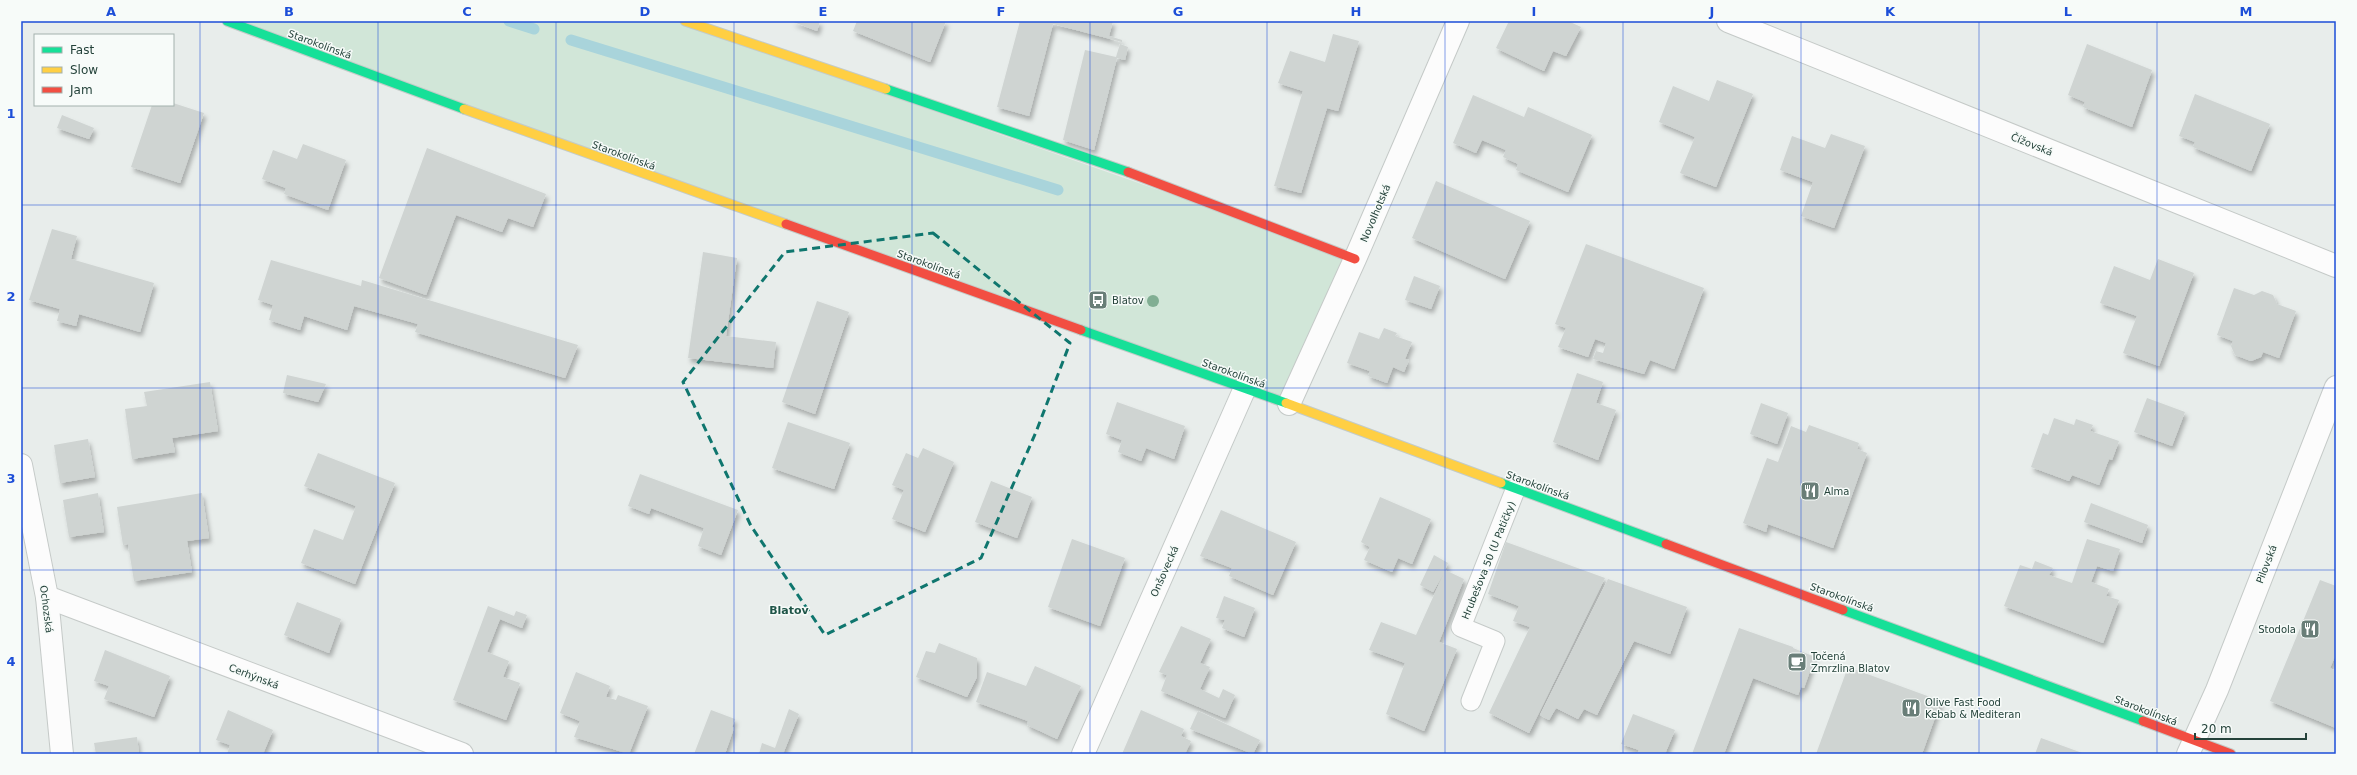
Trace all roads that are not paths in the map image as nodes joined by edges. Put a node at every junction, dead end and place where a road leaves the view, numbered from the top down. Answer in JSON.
{"nodes":[{"id":1,"x":227,"y":21,"type":"edge"},
{"id":2,"x":685,"y":21,"type":"edge"},
{"id":3,"x":1458,"y":21,"type":"edge"},
{"id":4,"x":1728,"y":21,"type":"edge"},
{"id":5,"x":1355,"y":259,"type":"junction"},
{"id":6,"x":2336,"y":266,"type":"edge"},
{"id":7,"x":2336,"y":387,"type":"edge"},
{"id":8,"x":1245,"y":388,"type":"junction"},
{"id":9,"x":1289,"y":404,"type":"junction"},
{"id":10,"x":21,"y":465,"type":"edge"},
{"id":11,"x":1516,"y":488,"type":"junction"},
{"id":12,"x":47,"y":597,"type":"junction"},
{"id":13,"x":1471,"y":701,"type":"dead end"},
{"id":14,"x":2191,"y":748,"type":"edge"},
{"id":15,"x":62,"y":754,"type":"edge"},
{"id":16,"x":462,"y":754,"type":"edge"},
{"id":17,"x":1083,"y":754,"type":"edge"},
{"id":18,"x":2231,"y":754,"type":"edge"}],
"edges":[{"from":1,"to":8,"type":"main road","name":"Starokolínská"},
{"from":2,"to":5,"type":"main road"},
{"from":3,"to":5,"type":"street","name":"Novolhotská"},
{"from":4,"to":6,"type":"street","name":"Čížovská"},
{"from":5,"to":9,"type":"street","name":"Novolhotská"},
{"from":7,"to":14,"type":"street","name":"Pilovská"},
{"from":8,"to":9,"type":"main road","name":"Starokolínská"},
{"from":8,"to":17,"type":"street","name":"Onšovecká"},
{"from":9,"to":11,"type":"main road","name":"Starokolínská"},
{"from":10,"to":12,"type":"street","name":"Ochozská"},
{"from":11,"to":13,"type":"lane","name":"Hrubešova 50 (U Patičky)"},
{"from":11,"to":14,"type":"main road","name":"Starokolínská"},
{"from":12,"to":15,"type":"street","name":"Ochozská"},
{"from":12,"to":16,"type":"street","name":"Cerhýnská"},
{"from":14,"to":18,"type":"main road","name":"Starokolínská"}]}
